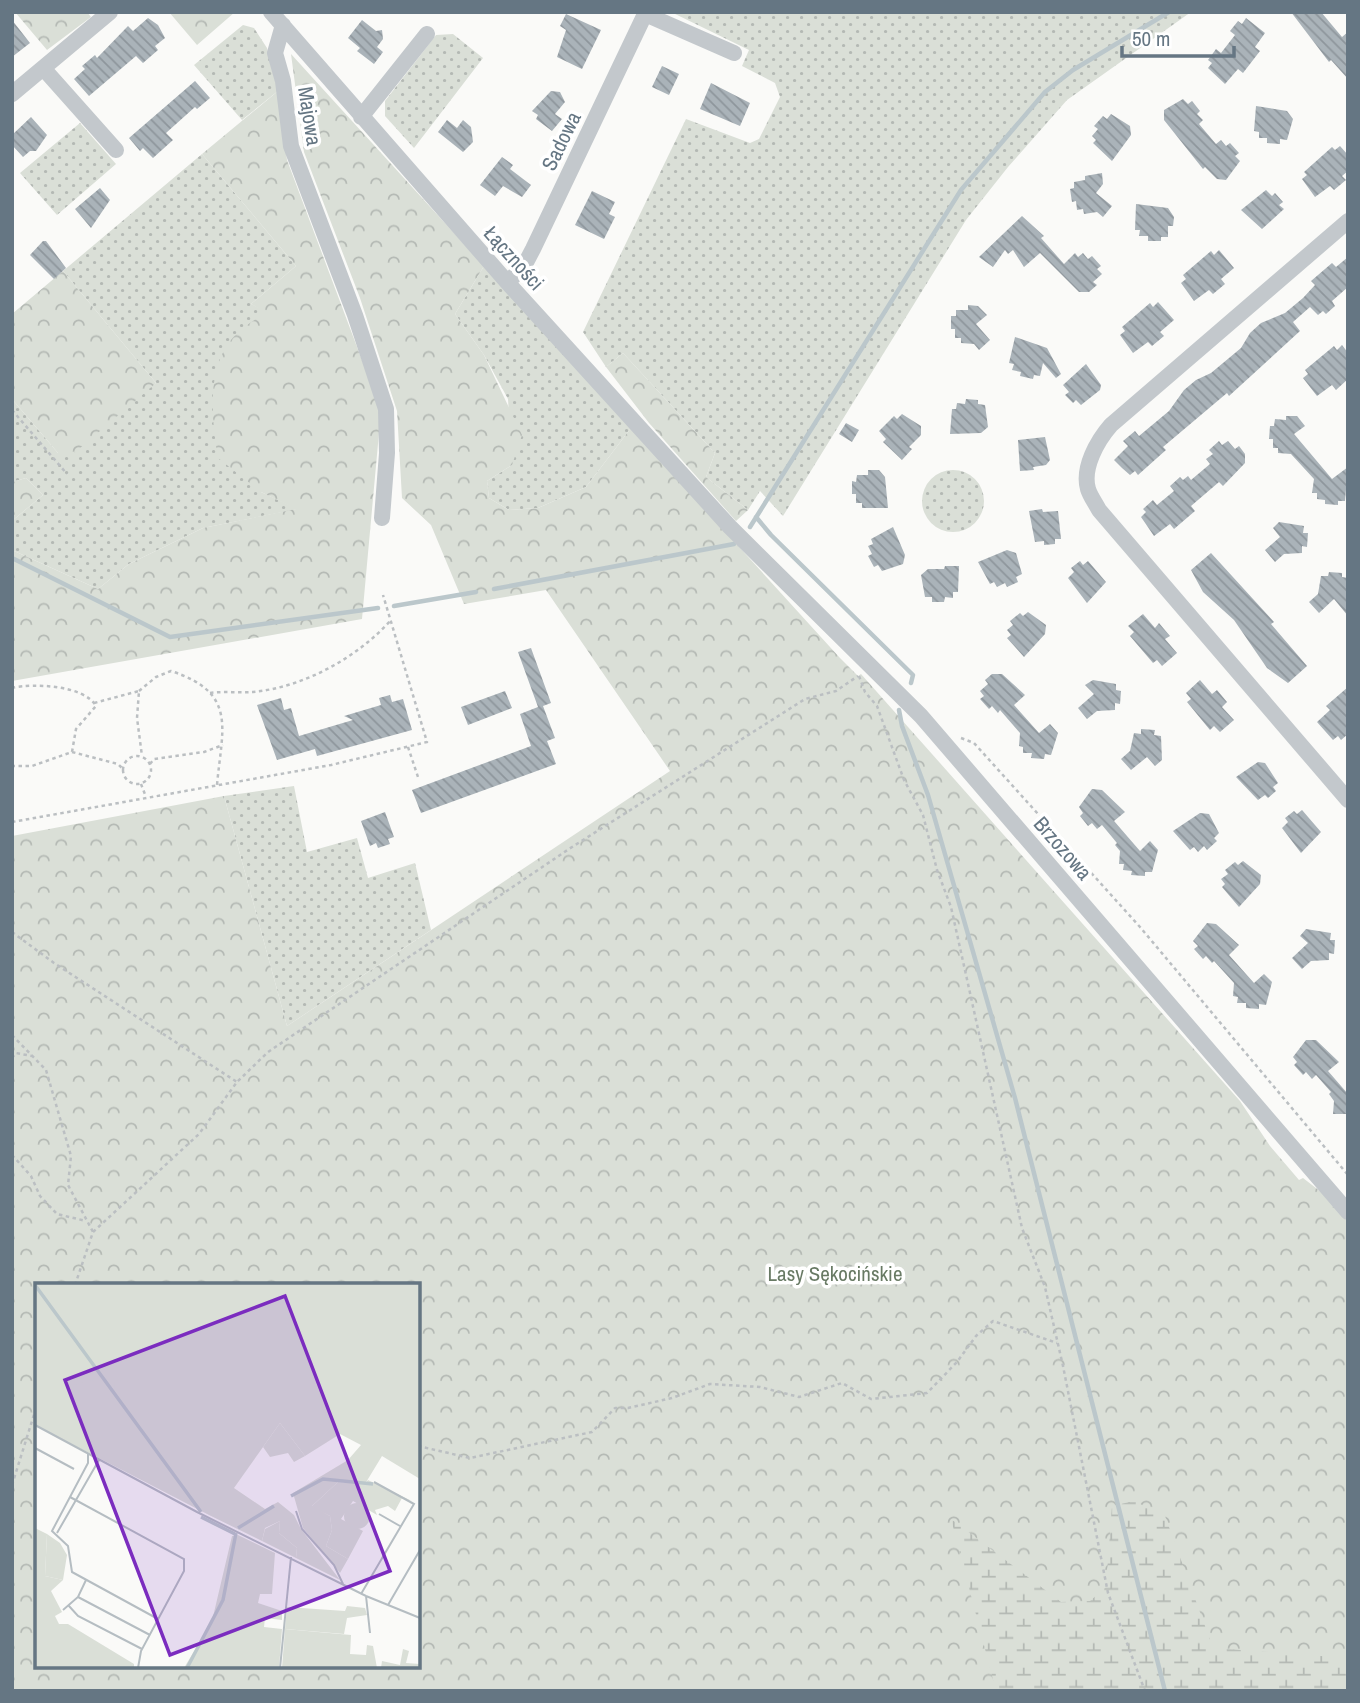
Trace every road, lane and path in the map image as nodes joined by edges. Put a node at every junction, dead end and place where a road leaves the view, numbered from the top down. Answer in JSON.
{"nodes":[{"id":1,"x":110,"y":12,"type":"edge"},
{"id":2,"x":271,"y":12,"type":"edge"},
{"id":3,"x":645,"y":13,"type":"edge"},
{"id":4,"x":283,"y":25,"type":"junction"},
{"id":5,"x":427,"y":34,"type":"dead end"},
{"id":6,"x":734,"y":53,"type":"dead end"},
{"id":7,"x":43,"y":68,"type":"junction"},
{"id":8,"x":12,"y":94,"type":"edge"},
{"id":9,"x":361,"y":117,"type":"junction"},
{"id":10,"x":116,"y":150,"type":"dead end"},
{"id":11,"x":1348,"y":221,"type":"edge"},
{"id":12,"x":507,"y":282,"type":"junction"},
{"id":13,"x":12,"y":410,"type":"edge"},
{"id":14,"x":67,"y":474,"type":"dead end"},
{"id":15,"x":382,"y":518,"type":"dead end"},
{"id":16,"x":730,"y":527,"type":"joint"},
{"id":17,"x":383,"y":595,"type":"dead end"},
{"id":18,"x":391,"y":620,"type":"junction"},
{"id":19,"x":12,"y":688,"type":"edge"},
{"id":20,"x":139,"y":691,"type":"junction"},
{"id":21,"x":210,"y":693,"type":"junction"},
{"id":22,"x":94,"y":704,"type":"junction"},
{"id":23,"x":954,"y":737,"type":"dead end"},
{"id":24,"x":224,"y":744,"type":"junction"},
{"id":25,"x":408,"y":747,"type":"junction"},
{"id":26,"x":72,"y":752,"type":"junction"},
{"id":27,"x":142,"y":756,"type":"junction"},
{"id":28,"x":150,"y":764,"type":"junction"},
{"id":29,"x":12,"y":766,"type":"edge"},
{"id":30,"x":123,"y":769,"type":"junction"},
{"id":31,"x":419,"y":780,"type":"dead end"},
{"id":32,"x":141,"y":784,"type":"junction"},
{"id":33,"x":216,"y":785,"type":"junction"},
{"id":34,"x":146,"y":797,"type":"junction"},
{"id":35,"x":1348,"y":800,"type":"edge"},
{"id":36,"x":12,"y":822,"type":"edge"},
{"id":37,"x":12,"y":932,"type":"edge"},
{"id":38,"x":12,"y":1035,"type":"edge"},
{"id":39,"x":32,"y":1056,"type":"junction"},
{"id":40,"x":12,"y":1058,"type":"edge"},
{"id":41,"x":237,"y":1082,"type":"junction"},
{"id":42,"x":12,"y":1155,"type":"edge"},
{"id":43,"x":1348,"y":1175,"type":"edge"},
{"id":44,"x":1345,"y":1204,"type":"edge"},
{"id":45,"x":88,"y":1222,"type":"junction"},
{"id":46,"x":93,"y":1232,"type":"junction"},
{"id":47,"x":76,"y":1283,"type":"edge"},
{"id":48,"x":1057,"y":1343,"type":"junction"},
{"id":49,"x":35,"y":1411,"type":"edge"},
{"id":50,"x":420,"y":1446,"type":"edge"},
{"id":51,"x":12,"y":1485,"type":"edge"},
{"id":52,"x":1145,"y":1691,"type":"edge"}],
"edges":[{"from":1,"to":7,"type":"street"},
{"from":2,"to":4,"type":"street","name":"Łączności"},
{"from":3,"to":6,"type":"street"},
{"from":3,"to":12,"type":"street","name":"Sadowa"},
{"from":4,"to":9,"type":"street","name":"Łączności"},
{"from":4,"to":15,"type":"street","name":"Majowa"},
{"from":5,"to":9,"type":"street"},
{"from":7,"to":8,"type":"street"},
{"from":7,"to":10,"type":"street"},
{"from":9,"to":12,"type":"street","name":"Łączności"},
{"from":11,"to":35,"type":"street"},
{"from":12,"to":16,"type":"street","name":"Łączności"},
{"from":13,"to":14,"type":"path"},
{"from":16,"to":44,"type":"street","name":"Brzozowa"},
{"from":17,"to":18,"type":"path"},
{"from":18,"to":21,"type":"path"},
{"from":18,"to":25,"type":"path"},
{"from":19,"to":22,"type":"path"},
{"from":20,"to":21,"type":"path"},
{"from":20,"to":22,"type":"path"},
{"from":20,"to":27,"type":"path"},
{"from":21,"to":24,"type":"path"},
{"from":22,"to":26,"type":"path"},
{"from":23,"to":43,"type":"path"},
{"from":24,"to":28,"type":"path"},
{"from":24,"to":33,"type":"path"},
{"from":25,"to":31,"type":"path"},
{"from":25,"to":33,"type":"path"},
{"from":26,"to":29,"type":"path"},
{"from":26,"to":30,"type":"path"},
{"from":27,"to":28,"type":"path"},
{"from":27,"to":30,"type":"path"},
{"from":28,"to":32,"type":"path"},
{"from":30,"to":32,"type":"path"},
{"from":32,"to":34,"type":"path"},
{"from":33,"to":34,"type":"path"},
{"from":34,"to":36,"type":"path"},
{"from":37,"to":41,"type":"path"},
{"from":38,"to":39,"type":"path"},
{"from":39,"to":40,"type":"path"},
{"from":39,"to":45,"type":"path"},
{"from":41,"to":46,"type":"path"},
{"from":41,"to":48,"type":"path"},
{"from":42,"to":45,"type":"path"},
{"from":45,"to":46,"type":"path"},
{"from":46,"to":47,"type":"path"},
{"from":48,"to":50,"type":"path"},
{"from":48,"to":52,"type":"path"},
{"from":49,"to":51,"type":"path"}]}
